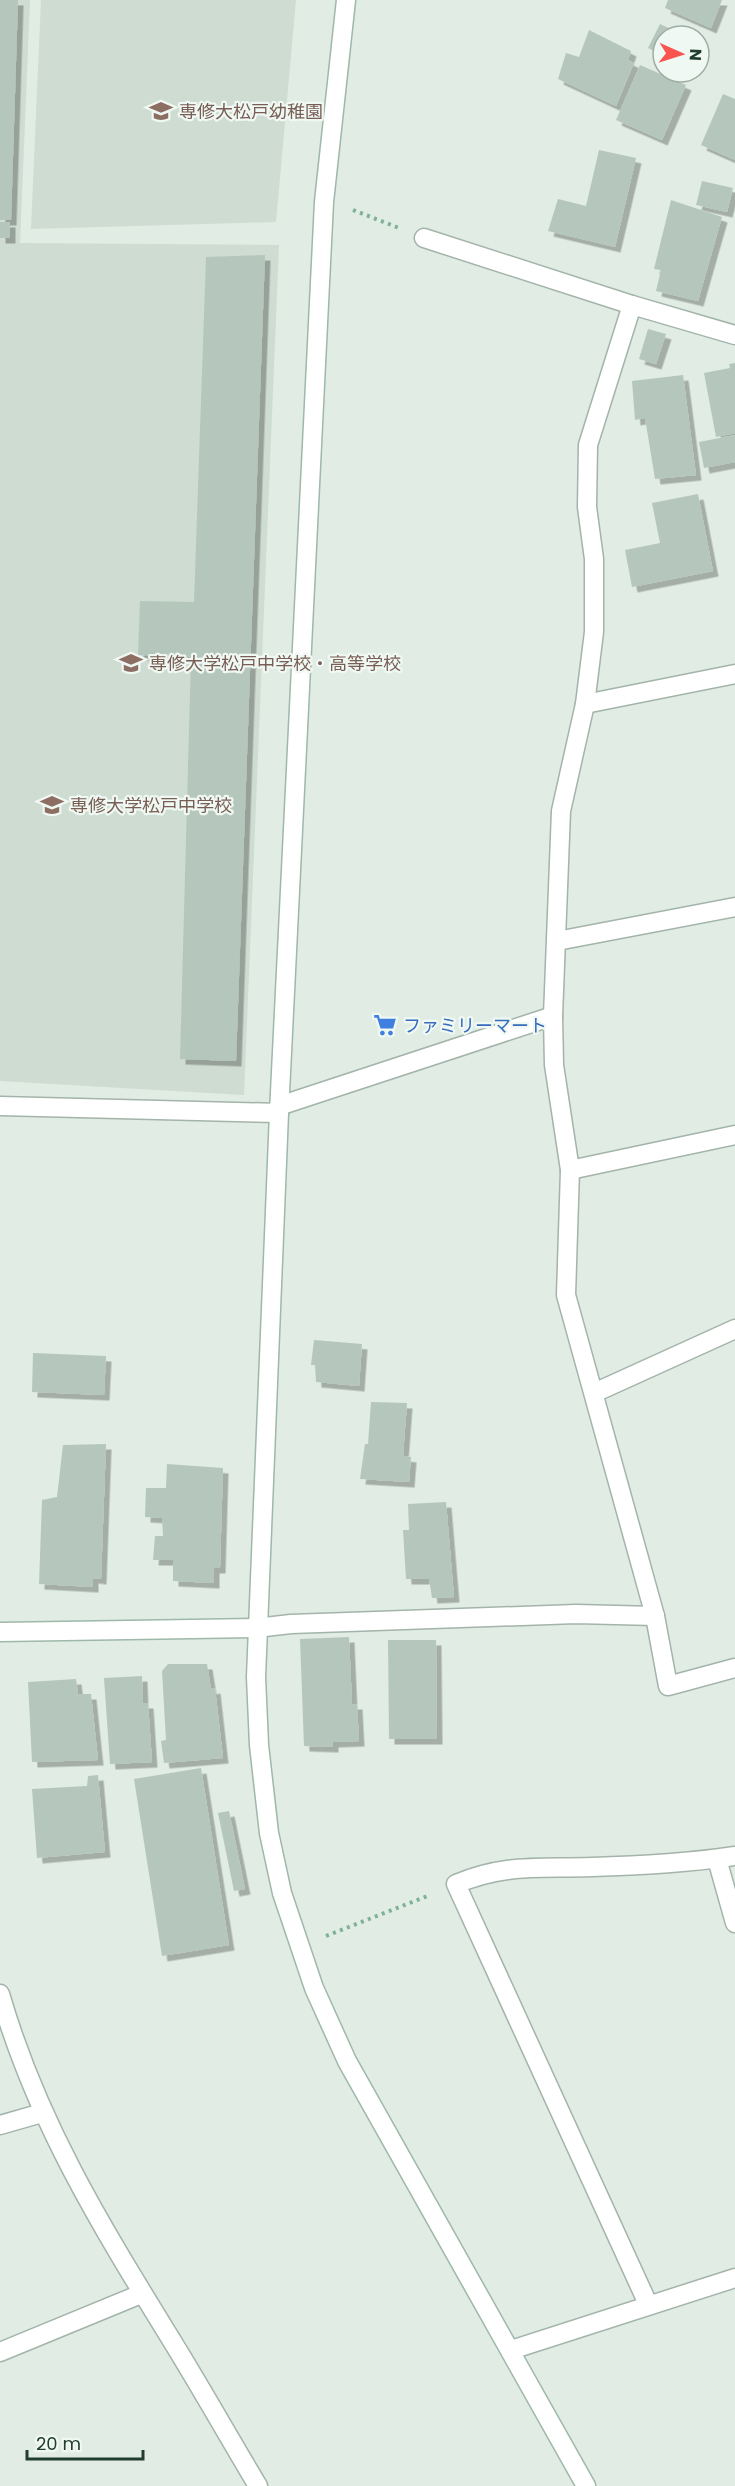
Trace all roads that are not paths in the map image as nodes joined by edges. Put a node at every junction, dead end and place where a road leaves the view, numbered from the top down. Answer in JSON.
{"nodes":[{"id":1,"x":346,"y":0,"type":"edge"},
{"id":2,"x":424,"y":238,"type":"road end"},
{"id":3,"x":632,"y":305,"type":"junction"},
{"id":4,"x":735,"y":334,"type":"edge"},
{"id":5,"x":735,"y":674,"type":"edge"},
{"id":6,"x":585,"y":704,"type":"junction"},
{"id":7,"x":735,"y":907,"type":"edge"},
{"id":8,"x":557,"y":941,"type":"junction"},
{"id":9,"x":553,"y":1016,"type":"junction"},
{"id":10,"x":0,"y":1106,"type":"edge"},
{"id":11,"x":279,"y":1109,"type":"junction"},
{"id":12,"x":735,"y":1135,"type":"edge"},
{"id":13,"x":570,"y":1170,"type":"junction"},
{"id":14,"x":735,"y":1329,"type":"edge"},
{"id":15,"x":594,"y":1393,"type":"junction"},
{"id":16,"x":655,"y":1616,"type":"junction"},
{"id":17,"x":256,"y":1628,"type":"junction"},
{"id":18,"x":0,"y":1632,"type":"edge"},
{"id":19,"x":735,"y":1668,"type":"edge"},
{"id":20,"x":735,"y":1856,"type":"edge"},
{"id":21,"x":717,"y":1859,"type":"junction"},
{"id":22,"x":735,"y":1923,"type":"edge"},
{"id":23,"x":0,"y":1994,"type":"edge"},
{"id":24,"x":42,"y":2113,"type":"junction"},
{"id":25,"x":0,"y":2125,"type":"edge"},
{"id":26,"x":735,"y":2277,"type":"edge"},
{"id":27,"x":141,"y":2294,"type":"junction"},
{"id":28,"x":648,"y":2304,"type":"junction"},
{"id":29,"x":511,"y":2350,"type":"junction"},
{"id":30,"x":0,"y":2352,"type":"edge"},
{"id":31,"x":258,"y":2486,"type":"edge"},
{"id":32,"x":586,"y":2486,"type":"edge"}],
"edges":[{"from":1,"to":11,"type":"street"},
{"from":2,"to":3,"type":"street"},
{"from":3,"to":4,"type":"street"},
{"from":3,"to":6,"type":"street"},
{"from":5,"to":6,"type":"street"},
{"from":6,"to":8,"type":"street"},
{"from":7,"to":8,"type":"street"},
{"from":8,"to":9,"type":"street"},
{"from":9,"to":11,"type":"street"},
{"from":9,"to":13,"type":"street"},
{"from":10,"to":11,"type":"street"},
{"from":11,"to":17,"type":"street"},
{"from":12,"to":13,"type":"street"},
{"from":13,"to":15,"type":"street"},
{"from":14,"to":15,"type":"street"},
{"from":15,"to":16,"type":"street"},
{"from":16,"to":17,"type":"street"},
{"from":16,"to":19,"type":"street"},
{"from":17,"to":18,"type":"street"},
{"from":17,"to":29,"type":"street"},
{"from":20,"to":21,"type":"street"},
{"from":21,"to":22,"type":"street"},
{"from":21,"to":28,"type":"street"},
{"from":23,"to":24,"type":"street"},
{"from":24,"to":25,"type":"street"},
{"from":24,"to":27,"type":"street"},
{"from":26,"to":28,"type":"street"},
{"from":27,"to":30,"type":"street"},
{"from":27,"to":31,"type":"street"},
{"from":28,"to":29,"type":"street"},
{"from":29,"to":32,"type":"street"}]}
